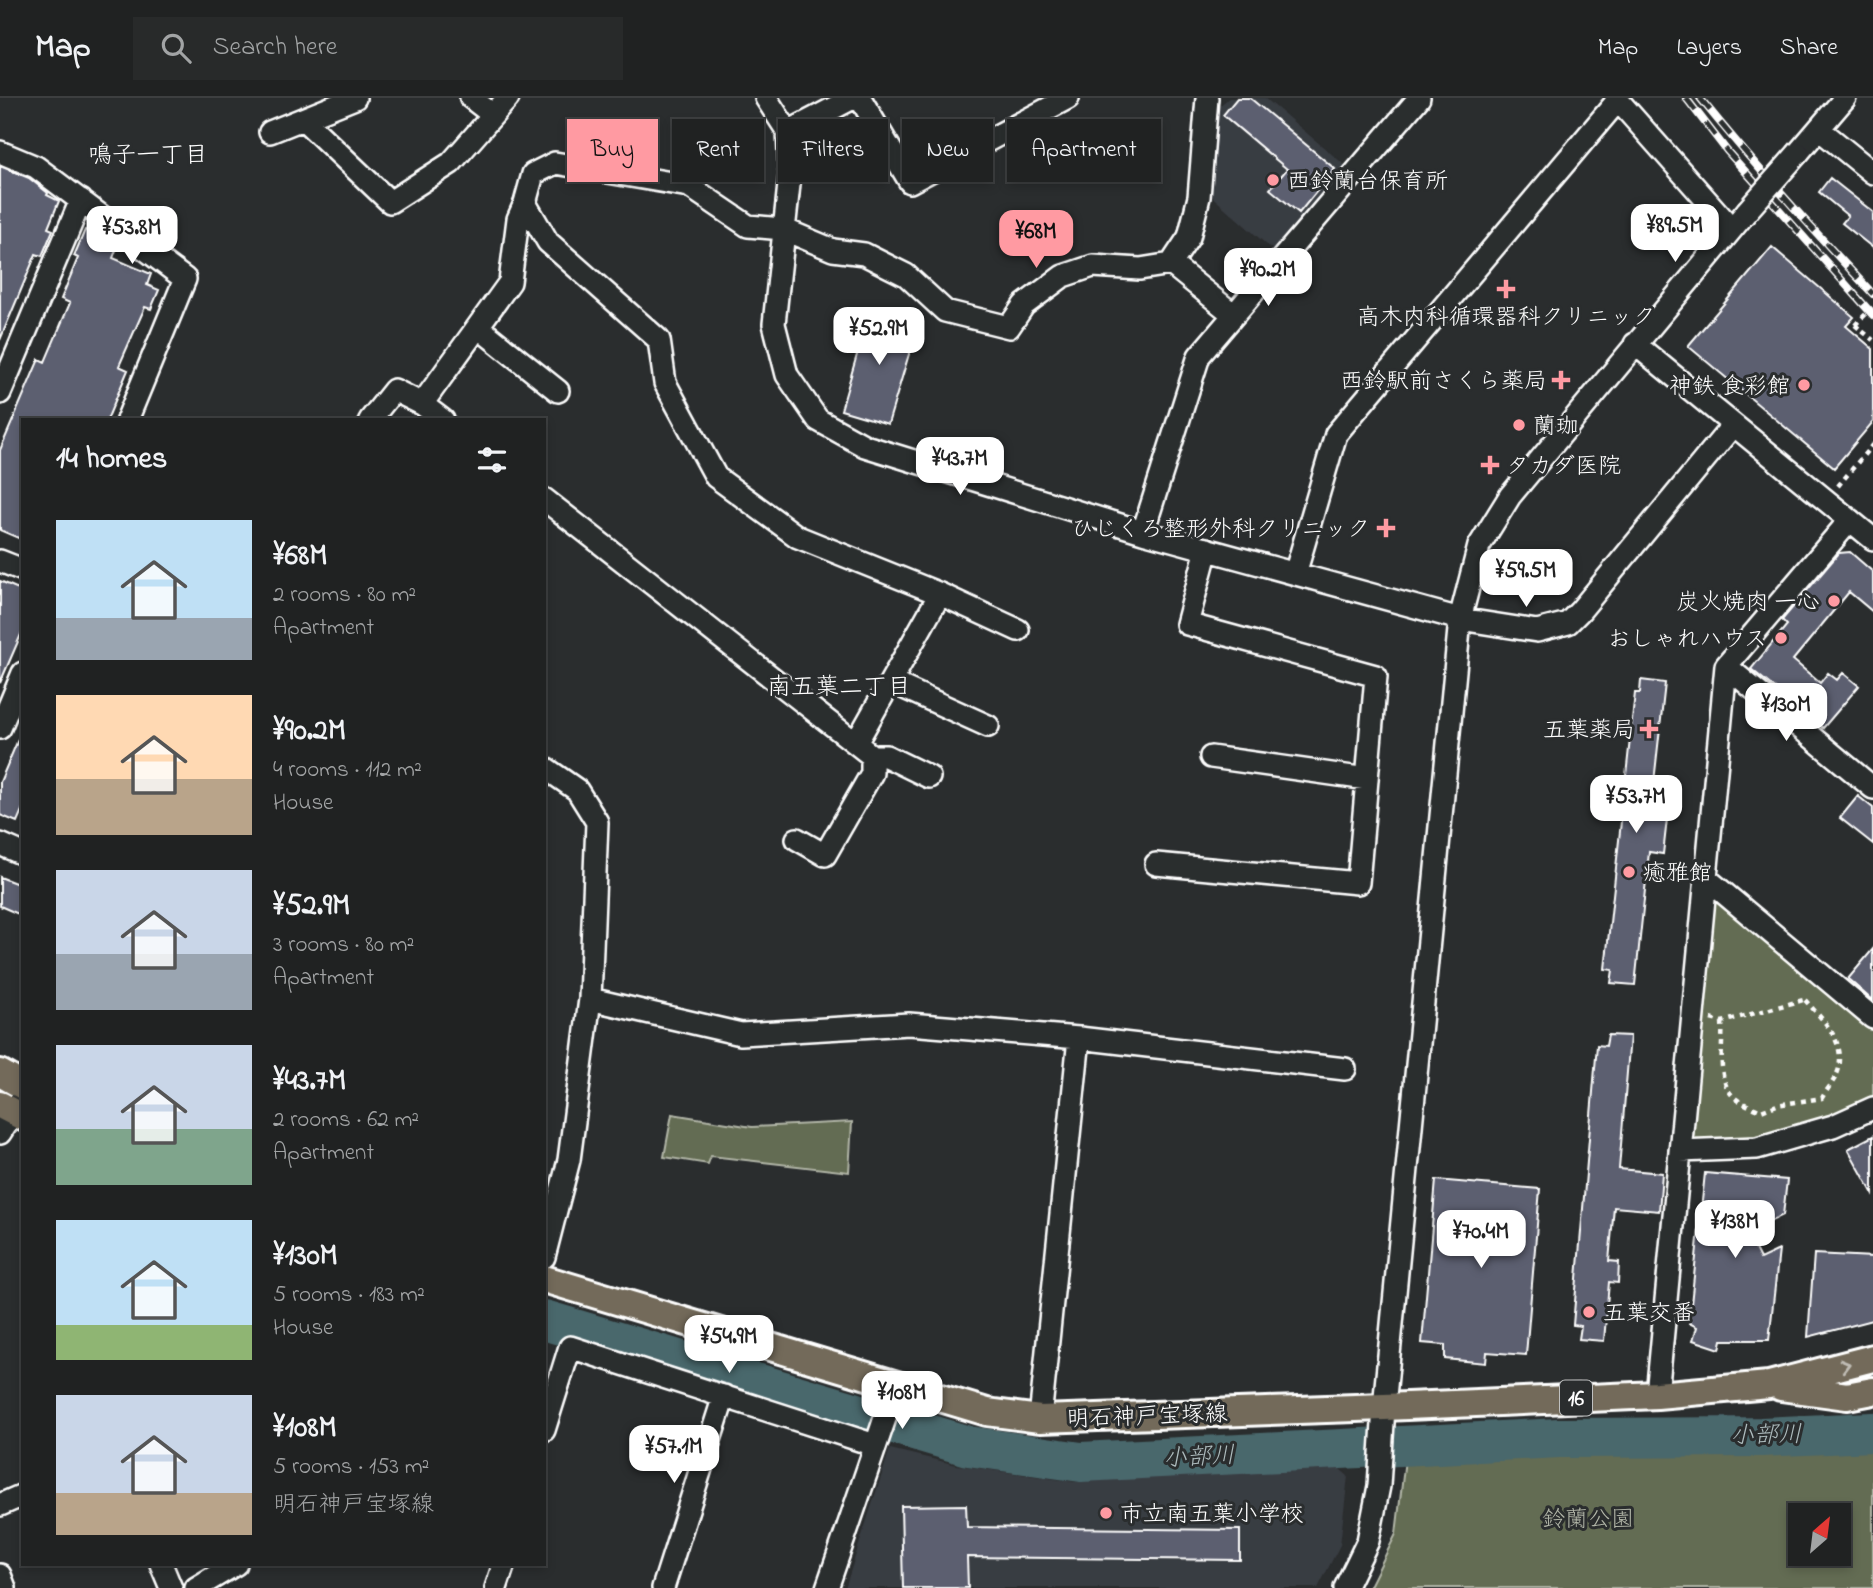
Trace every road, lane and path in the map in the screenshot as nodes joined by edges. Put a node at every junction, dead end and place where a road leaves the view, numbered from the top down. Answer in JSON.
{"nodes":[{"id":1,"x":355,"y":98,"type":"edge"},
{"id":2,"x":471,"y":98,"type":"edge"},
{"id":3,"x":509,"y":98,"type":"edge"},
{"id":4,"x":766,"y":98,"type":"edge"},
{"id":5,"x":853,"y":98,"type":"edge"},
{"id":6,"x":860,"y":98,"type":"edge"},
{"id":7,"x":1068,"y":98,"type":"edge"},
{"id":8,"x":1207,"y":98,"type":"edge"},
{"id":9,"x":1419,"y":98,"type":"edge"},
{"id":10,"x":1845,"y":98,"type":"edge"},
{"id":11,"x":1617,"y":99,"type":"edge"},
{"id":12,"x":493,"y":116,"type":"junction"},
{"id":13,"x":780,"y":119,"type":"edge"},
{"id":14,"x":813,"y":119,"type":"edge"},
{"id":15,"x":303,"y":120,"type":"junction"},
{"id":16,"x":1819,"y":129,"type":"junction"},
{"id":17,"x":270,"y":132,"type":"dead end"},
{"id":18,"x":0,"y":152,"type":"edge"},
{"id":19,"x":1873,"y":173,"type":"edge"},
{"id":20,"x":789,"y":182,"type":"edge"},
{"id":21,"x":80,"y":200,"type":"junction"},
{"id":22,"x":525,"y":203,"type":"junction"},
{"id":23,"x":783,"y":229,"type":"junction"},
{"id":24,"x":1732,"y":229,"type":"junction"},
{"id":25,"x":1171,"y":264,"type":"junction"},
{"id":26,"x":1873,"y":307,"type":"edge"},
{"id":27,"x":1234,"y":315,"type":"junction"},
{"id":28,"x":478,"y":327,"type":"junction"},
{"id":29,"x":1873,"y":340,"type":"edge"},
{"id":30,"x":1635,"y":344,"type":"junction"},
{"id":31,"x":558,"y":391,"type":"dead end"},
{"id":32,"x":0,"y":393,"type":"edge"},
{"id":33,"x":422,"y":404,"type":"junction"},
{"id":34,"x":128,"y":418,"type":"edge"},
{"id":35,"x":372,"y":418,"type":"edge"},
{"id":36,"x":440,"y":418,"type":"edge"},
{"id":37,"x":1733,"y":425,"type":"junction"},
{"id":38,"x":1873,"y":444,"type":"edge"},
{"id":39,"x":1838,"y":486,"type":"dead end"},
{"id":40,"x":546,"y":501,"type":"edge"},
{"id":41,"x":1850,"y":520,"type":"junction"},
{"id":42,"x":1143,"y":532,"type":"junction"},
{"id":43,"x":1873,"y":539,"type":"edge"},
{"id":44,"x":1207,"y":549,"type":"junction"},
{"id":45,"x":0,"y":561,"type":"edge"},
{"id":46,"x":21,"y":569,"type":"edge"},
{"id":47,"x":1295,"y":574,"type":"junction"},
{"id":48,"x":940,"y":594,"type":"junction"},
{"id":49,"x":1460,"y":619,"type":"junction"},
{"id":50,"x":1018,"y":630,"type":"dead end"},
{"id":51,"x":1726,"y":666,"type":"junction"},
{"id":52,"x":891,"y":682,"type":"junction"},
{"id":53,"x":21,"y":684,"type":"edge"},
{"id":54,"x":16,"y":710,"type":"edge"},
{"id":55,"x":988,"y":726,"type":"dead end"},
{"id":56,"x":0,"y":728,"type":"edge"},
{"id":57,"x":864,"y":750,"type":"junction"},
{"id":58,"x":1211,"y":757,"type":"dead end"},
{"id":59,"x":546,"y":768,"type":"edge"},
{"id":60,"x":929,"y":777,"type":"dead end"},
{"id":61,"x":1367,"y":779,"type":"junction"},
{"id":62,"x":1873,"y":788,"type":"edge"},
{"id":63,"x":797,"y":839,"type":"dead end"},
{"id":64,"x":0,"y":844,"type":"edge"},
{"id":65,"x":21,"y":853,"type":"edge"},
{"id":66,"x":1156,"y":864,"type":"dead end"},
{"id":67,"x":1706,"y":878,"type":"junction"},
{"id":68,"x":1824,"y":977,"type":"junction"},
{"id":69,"x":590,"y":999,"type":"junction"},
{"id":70,"x":1805,"y":1000,"type":"junction"},
{"id":71,"x":1693,"y":1015,"type":"junction"},
{"id":72,"x":1873,"y":1018,"type":"edge"},
{"id":73,"x":1722,"y":1022,"type":"junction"},
{"id":74,"x":1079,"y":1038,"type":"junction"},
{"id":75,"x":1345,"y":1069,"type":"dead end"},
{"id":76,"x":0,"y":1073,"type":"edge"},
{"id":77,"x":21,"y":1085,"type":"edge"},
{"id":78,"x":1873,"y":1108,"type":"edge"},
{"id":79,"x":1680,"y":1151,"type":"junction"},
{"id":80,"x":546,"y":1249,"type":"edge"},
{"id":81,"x":546,"y":1280,"type":"edge"},
{"id":82,"x":1873,"y":1357,"type":"edge"},
{"id":83,"x":1769,"y":1385,"type":"junction"},
{"id":84,"x":1873,"y":1391,"type":"edge"},
{"id":85,"x":893,"y":1395,"type":"junction"},
{"id":86,"x":1657,"y":1395,"type":"junction"},
{"id":87,"x":724,"y":1396,"type":"junction"},
{"id":88,"x":1384,"y":1416,"type":"junction"},
{"id":89,"x":1040,"y":1419,"type":"junction"},
{"id":90,"x":546,"y":1423,"type":"edge"},
{"id":91,"x":875,"y":1445,"type":"junction"},
{"id":92,"x":21,"y":1496,"type":"edge"},
{"id":93,"x":0,"y":1505,"type":"edge"},
{"id":94,"x":162,"y":1566,"type":"edge"},
{"id":95,"x":233,"y":1566,"type":"edge"},
{"id":96,"x":502,"y":1566,"type":"edge"},
{"id":97,"x":0,"y":1575,"type":"edge"},
{"id":98,"x":5,"y":1588,"type":"edge"},
{"id":99,"x":171,"y":1588,"type":"edge"},
{"id":100,"x":196,"y":1588,"type":"edge"},
{"id":101,"x":496,"y":1588,"type":"edge"},
{"id":102,"x":663,"y":1588,"type":"edge"},
{"id":103,"x":827,"y":1588,"type":"edge"},
{"id":104,"x":1345,"y":1588,"type":"edge"}],
"edges":[{"from":1,"to":15,"type":"street"},
{"from":2,"to":12,"type":"street"},
{"from":3,"to":12,"type":"street"},
{"from":4,"to":13,"type":"street"},
{"from":5,"to":14,"type":"street"},
{"from":6,"to":7,"type":"street"},
{"from":8,"to":25,"type":"street"},
{"from":9,"to":27,"type":"street"},
{"from":10,"to":16,"type":"street"},
{"from":11,"to":24,"type":"street"},
{"from":11,"to":47,"type":"street"},
{"from":12,"to":15,"type":"street"},
{"from":15,"to":17,"type":"street"},
{"from":16,"to":19,"type":"street"},
{"from":16,"to":24,"type":"street","bridge":true},
{"from":18,"to":21,"type":"street"},
{"from":20,"to":23,"type":"street"},
{"from":21,"to":32,"type":"street"},
{"from":21,"to":34,"type":"street"},
{"from":22,"to":23,"type":"street"},
{"from":22,"to":28,"type":"street"},
{"from":22,"to":48,"type":"street"},
{"from":23,"to":25,"type":"street"},
{"from":23,"to":42,"type":"street"},
{"from":24,"to":30,"type":"street"},
{"from":25,"to":27,"type":"street"},
{"from":26,"to":29,"type":"path","bridge":true},
{"from":27,"to":42,"type":"street"},
{"from":28,"to":31,"type":"street"},
{"from":28,"to":33,"type":"street"},
{"from":30,"to":37,"type":"street"},
{"from":30,"to":49,"type":"street"},
{"from":33,"to":35,"type":"street"},
{"from":33,"to":36,"type":"street"},
{"from":37,"to":41,"type":"street"},
{"from":37,"to":49,"type":"street"},
{"from":38,"to":39,"type":"path"},
{"from":40,"to":57,"type":"street"},
{"from":41,"to":43,"type":"street"},
{"from":41,"to":51,"type":"street"},
{"from":42,"to":44,"type":"street"},
{"from":44,"to":47,"type":"street"},
{"from":44,"to":61,"type":"street"},
{"from":45,"to":46,"type":"street"},
{"from":47,"to":49,"type":"street"},
{"from":48,"to":50,"type":"street"},
{"from":48,"to":52,"type":"street"},
{"from":49,"to":88,"type":"street"},
{"from":51,"to":62,"type":"street"},
{"from":51,"to":67,"type":"street"},
{"from":52,"to":55,"type":"street"},
{"from":52,"to":57,"type":"street"},
{"from":53,"to":54,"type":"street"},
{"from":54,"to":56,"type":"street"},
{"from":57,"to":60,"type":"street"},
{"from":57,"to":63,"type":"street"},
{"from":58,"to":61,"type":"street"},
{"from":59,"to":69,"type":"street"},
{"from":61,"to":66,"type":"street"},
{"from":64,"to":65,"type":"street"},
{"from":67,"to":68,"type":"street"},
{"from":67,"to":71,"type":"street"},
{"from":68,"to":70,"type":"path"},
{"from":68,"to":72,"type":"street"},
{"from":69,"to":74,"type":"street"},
{"from":69,"to":80,"type":"street"},
{"from":70,"to":73,"type":"path"},
{"from":70,"to":73,"type":"path"},
{"from":71,"to":73,"type":"path"},
{"from":71,"to":79,"type":"street"},
{"from":74,"to":75,"type":"street"},
{"from":74,"to":89,"type":"street"},
{"from":76,"to":77,"type":"main road"},
{"from":78,"to":79,"type":"street"},
{"from":79,"to":86,"type":"street"},
{"from":81,"to":85,"type":"main road","name":"明石神戸宝塚線","number":"16"},
{"from":83,"to":82,"type":"main road","name":"明石神戸宝塚線","number":"16","one_way":true},
{"from":83,"to":84,"type":"main road","name":"明石神戸宝塚線","number":"16"},
{"from":83,"to":86,"type":"main road","name":"明石神戸宝塚線","number":"16"},
{"from":85,"to":89,"type":"main road","name":"明石神戸宝塚線","number":"16"},
{"from":85,"to":91,"type":"street"},
{"from":86,"to":88,"type":"main road","name":"明石神戸宝塚線","number":"16"},
{"from":87,"to":90,"type":"street"},
{"from":87,"to":91,"type":"street"},
{"from":87,"to":102,"type":"street"},
{"from":88,"to":89,"type":"main road","name":"明石神戸宝塚線","number":"16"},
{"from":88,"to":104,"type":"street"},
{"from":91,"to":103,"type":"street"},
{"from":92,"to":93,"type":"street"},
{"from":94,"to":99,"type":"street"},
{"from":95,"to":100,"type":"street"},
{"from":96,"to":101,"type":"street"},
{"from":97,"to":98,"type":"street"}]}
